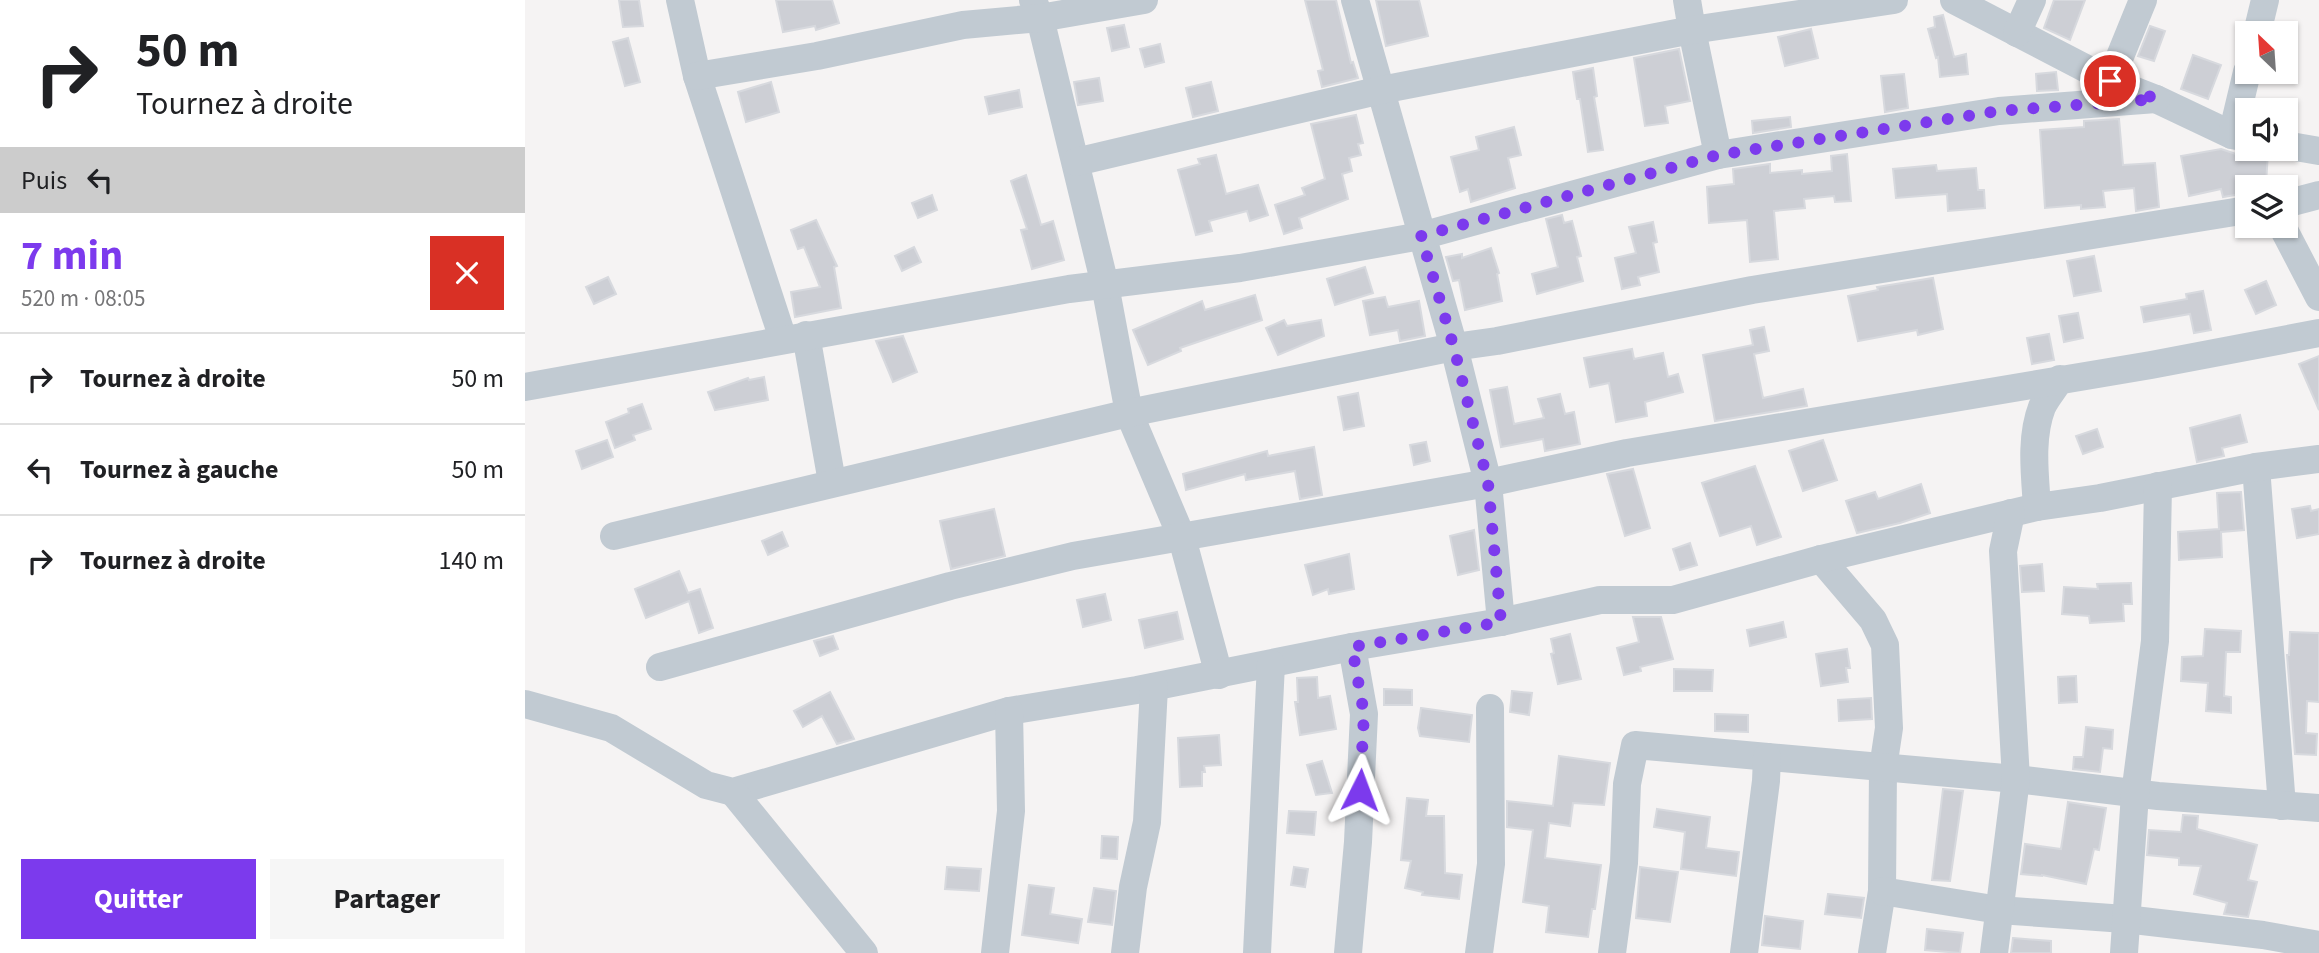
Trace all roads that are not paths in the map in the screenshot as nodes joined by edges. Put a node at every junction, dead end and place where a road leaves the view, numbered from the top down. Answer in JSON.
{"nodes":[{"id":1,"x":680,"y":0,"type":"edge"},
{"id":2,"x":1144,"y":0,"type":"edge"},
{"id":3,"x":1355,"y":0,"type":"edge"},
{"id":4,"x":1687,"y":0,"type":"edge"},
{"id":5,"x":1894,"y":0,"type":"edge"},
{"id":6,"x":1954,"y":0,"type":"edge"},
{"id":7,"x":2032,"y":0,"type":"edge"},
{"id":8,"x":2143,"y":0,"type":"edge"},
{"id":9,"x":2265,"y":0,"type":"edge"},
{"id":10,"x":1037,"y":9,"type":"edge"},
{"id":11,"x":2260,"y":21,"type":"edge"},
{"id":12,"x":1692,"y":30,"type":"junction"},
{"id":13,"x":2017,"y":33,"type":"junction"},
{"id":14,"x":697,"y":76,"type":"junction"},
{"id":15,"x":2110,"y":81,"type":"junction"},
{"id":16,"x":1381,"y":90,"type":"junction"},
{"id":17,"x":2156,"y":99,"type":"junction"},
{"id":18,"x":2235,"y":134,"type":"edge"},
{"id":19,"x":2298,"y":147,"type":"edge"},
{"id":20,"x":2319,"y":151,"type":"edge"},
{"id":21,"x":1718,"y":155,"type":"junction"},
{"id":22,"x":1076,"y":162,"type":"junction"},
{"id":23,"x":2319,"y":195,"type":"edge"},
{"id":24,"x":2298,"y":201,"type":"edge"},
{"id":25,"x":2235,"y":212,"type":"edge"},
{"id":26,"x":1421,"y":236,"type":"junction"},
{"id":27,"x":2288,"y":238,"type":"edge"},
{"id":28,"x":1105,"y":285,"type":"junction"},
{"id":29,"x":2319,"y":297,"type":"edge"},
{"id":30,"x":2319,"y":332,"type":"edge"},
{"id":31,"x":795,"y":337,"type":"junction"},
{"id":32,"x":1454,"y":348,"type":"junction"},
{"id":33,"x":2060,"y":379,"type":"junction"},
{"id":34,"x":525,"y":387,"type":"edge"},
{"id":35,"x":1129,"y":413,"type":"junction"},
{"id":36,"x":2319,"y":459,"type":"edge"},
{"id":37,"x":2256,"y":467,"type":"junction"},
{"id":38,"x":832,"y":482,"type":"junction"},
{"id":39,"x":1488,"y":483,"type":"junction"},
{"id":40,"x":2158,"y":486,"type":"junction"},
{"id":41,"x":2024,"y":510,"type":"junction"},
{"id":42,"x":614,"y":536,"type":"dead end"},
{"id":43,"x":1182,"y":538,"type":"junction"},
{"id":44,"x":1821,"y":559,"type":"junction"},
{"id":45,"x":1501,"y":622,"type":"junction"},
{"id":46,"x":1352,"y":647,"type":"junction"},
{"id":47,"x":1271,"y":664,"type":"junction"},
{"id":48,"x":660,"y":667,"type":"dead end"},
{"id":49,"x":1219,"y":675,"type":"junction"},
{"id":50,"x":1154,"y":687,"type":"junction"},
{"id":51,"x":525,"y":704,"type":"edge"},
{"id":52,"x":1490,"y":708,"type":"dead end"},
{"id":53,"x":1009,"y":711,"type":"junction"},
{"id":54,"x":1767,"y":757,"type":"junction"},
{"id":55,"x":1883,"y":768,"type":"junction"},
{"id":56,"x":2016,"y":779,"type":"junction"},
{"id":57,"x":733,"y":792,"type":"junction"},
{"id":58,"x":2136,"y":794,"type":"junction"},
{"id":59,"x":2282,"y":806,"type":"junction"},
{"id":60,"x":2319,"y":808,"type":"edge"},
{"id":61,"x":1882,"y":891,"type":"junction"},
{"id":62,"x":1999,"y":909,"type":"junction"},
{"id":63,"x":2125,"y":919,"type":"junction"},
{"id":64,"x":2262,"y":944,"type":"edge"},
{"id":65,"x":2319,"y":945,"type":"edge"},
{"id":66,"x":865,"y":953,"type":"edge"},
{"id":67,"x":995,"y":953,"type":"edge"},
{"id":68,"x":1125,"y":953,"type":"edge"},
{"id":69,"x":1257,"y":953,"type":"edge"},
{"id":70,"x":1348,"y":953,"type":"edge"},
{"id":71,"x":1479,"y":953,"type":"edge"},
{"id":72,"x":1612,"y":953,"type":"edge"},
{"id":73,"x":1744,"y":953,"type":"edge"},
{"id":74,"x":1872,"y":953,"type":"edge"},
{"id":75,"x":1994,"y":953,"type":"edge"},
{"id":76,"x":2124,"y":953,"type":"edge"}],
"edges":[{"from":1,"to":14,"type":"street"},
{"from":2,"to":10,"type":"street"},
{"from":3,"to":16,"type":"street"},
{"from":4,"to":12,"type":"street"},
{"from":5,"to":12,"type":"street"},
{"from":6,"to":13,"type":"street"},
{"from":7,"to":13,"type":"street"},
{"from":8,"to":15,"type":"street"},
{"from":9,"to":11,"type":"street"},
{"from":10,"to":14,"type":"street"},
{"from":10,"to":22,"type":"street"},
{"from":12,"to":16,"type":"street"},
{"from":12,"to":21,"type":"street"},
{"from":13,"to":15,"type":"street"},
{"from":14,"to":31,"type":"street"},
{"from":15,"to":17,"type":"street"},
{"from":16,"to":22,"type":"street"},
{"from":16,"to":26,"type":"street"},
{"from":17,"to":18,"type":"street"},
{"from":17,"to":21,"type":"street"},
{"from":19,"to":20,"type":"street"},
{"from":21,"to":26,"type":"street"},
{"from":22,"to":28,"type":"street"},
{"from":23,"to":24,"type":"street"},
{"from":25,"to":32,"type":"street"},
{"from":26,"to":28,"type":"street"},
{"from":26,"to":32,"type":"street"},
{"from":27,"to":29,"type":"street"},
{"from":28,"to":31,"type":"street"},
{"from":28,"to":35,"type":"street"},
{"from":30,"to":33,"type":"street"},
{"from":31,"to":34,"type":"street"},
{"from":31,"to":38,"type":"street"},
{"from":32,"to":35,"type":"street"},
{"from":32,"to":39,"type":"street"},
{"from":33,"to":39,"type":"street"},
{"from":33,"to":41,"type":"street"},
{"from":35,"to":38,"type":"street"},
{"from":35,"to":43,"type":"street"},
{"from":36,"to":37,"type":"street"},
{"from":37,"to":40,"type":"street"},
{"from":37,"to":59,"type":"street"},
{"from":38,"to":42,"type":"street"},
{"from":39,"to":43,"type":"street"},
{"from":39,"to":45,"type":"street"},
{"from":40,"to":41,"type":"street"},
{"from":40,"to":58,"type":"street"},
{"from":41,"to":44,"type":"street"},
{"from":41,"to":56,"type":"street"},
{"from":43,"to":48,"type":"street"},
{"from":43,"to":49,"type":"street"},
{"from":44,"to":45,"type":"street"},
{"from":44,"to":55,"type":"street"},
{"from":45,"to":46,"type":"street"},
{"from":46,"to":47,"type":"street"},
{"from":46,"to":70,"type":"street"},
{"from":47,"to":49,"type":"street"},
{"from":47,"to":69,"type":"street"},
{"from":49,"to":50,"type":"street"},
{"from":50,"to":53,"type":"street"},
{"from":50,"to":68,"type":"street"},
{"from":51,"to":57,"type":"street"},
{"from":52,"to":71,"type":"street"},
{"from":53,"to":57,"type":"street"},
{"from":53,"to":67,"type":"street"},
{"from":54,"to":55,"type":"street"},
{"from":54,"to":72,"type":"street"},
{"from":54,"to":73,"type":"street"},
{"from":55,"to":56,"type":"street"},
{"from":55,"to":61,"type":"street"},
{"from":56,"to":58,"type":"street"},
{"from":56,"to":62,"type":"street"},
{"from":57,"to":66,"type":"street"},
{"from":58,"to":59,"type":"street"},
{"from":58,"to":63,"type":"street"},
{"from":59,"to":60,"type":"street"},
{"from":61,"to":62,"type":"street"},
{"from":61,"to":74,"type":"street"},
{"from":62,"to":63,"type":"street"},
{"from":62,"to":75,"type":"street"},
{"from":63,"to":64,"type":"street"},
{"from":63,"to":76,"type":"street"},
{"from":64,"to":65,"type":"street"}]}
